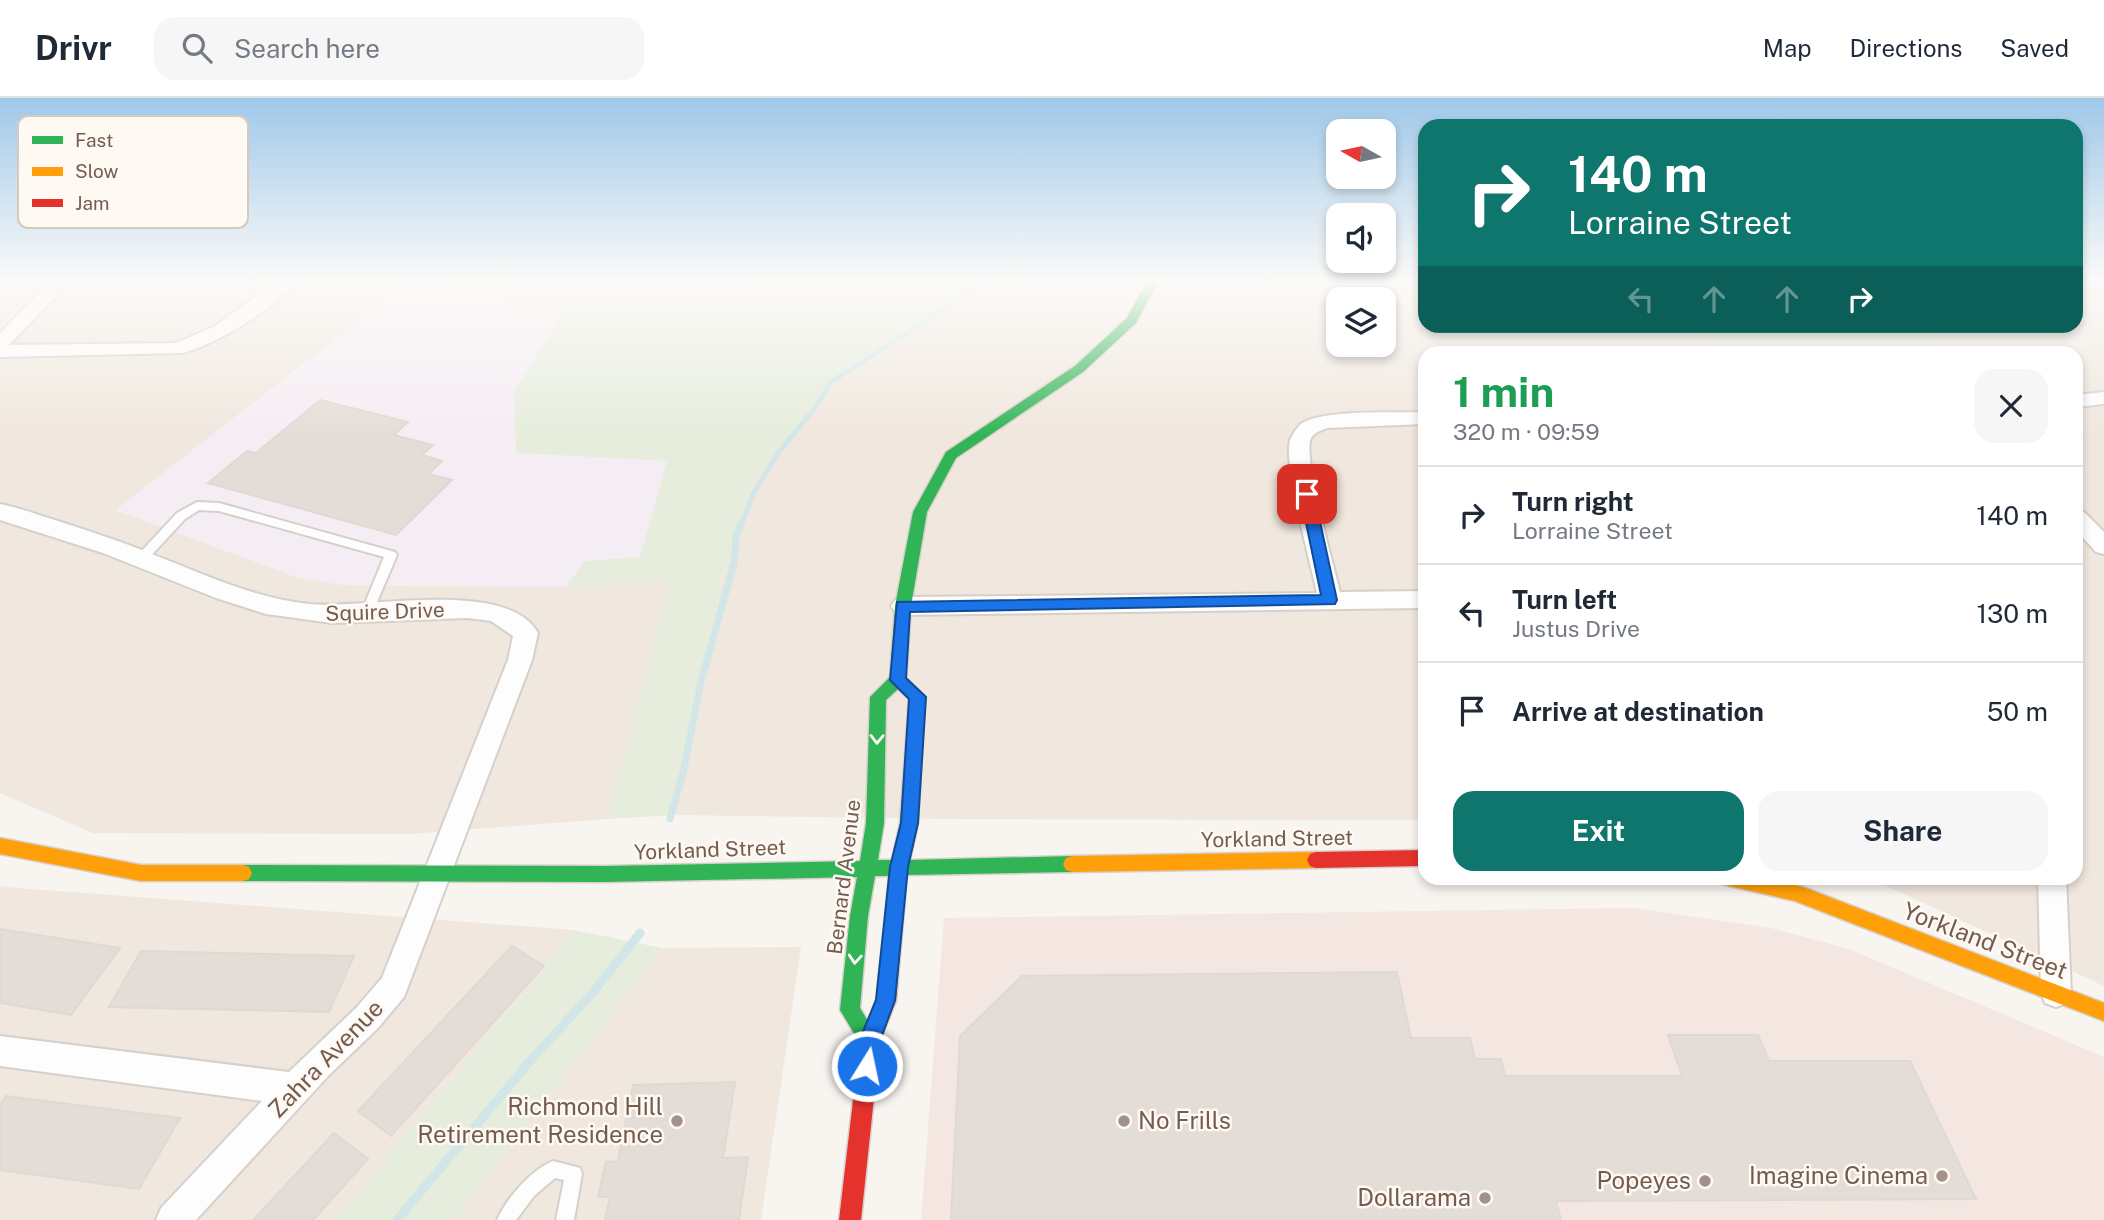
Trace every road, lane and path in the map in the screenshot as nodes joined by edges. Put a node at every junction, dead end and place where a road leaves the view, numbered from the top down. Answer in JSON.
{"nodes":[{"id":1,"x":13,"y":331,"type":"edge"},
{"id":2,"x":219,"y":331,"type":"edge"},
{"id":3,"x":1120,"y":331,"type":"edge"},
{"id":4,"x":0,"y":345,"type":"edge"},
{"id":5,"x":0,"y":351,"type":"edge"},
{"id":6,"x":2104,"y":398,"type":"edge"},
{"id":7,"x":2083,"y":400,"type":"edge"},
{"id":8,"x":1418,"y":418,"type":"edge"},
{"id":9,"x":0,"y":512,"type":"edge"},
{"id":10,"x":2083,"y":524,"type":"edge"},
{"id":11,"x":2104,"y":545,"type":"edge"},
{"id":12,"x":142,"y":558,"type":"junction"},
{"id":13,"x":1330,"y":600,"type":"junction"},
{"id":14,"x":1418,"y":600,"type":"edge"},
{"id":15,"x":903,"y":606,"type":"junction"},
{"id":16,"x":366,"y":613,"type":"junction"},
{"id":17,"x":898,"y":680,"type":"junction"},
{"id":18,"x":3,"y":850,"type":"edge"},
{"id":19,"x":1418,"y":858,"type":"edge"},
{"id":20,"x":866,"y":867,"type":"junction"},
{"id":21,"x":899,"y":867,"type":"junction"},
{"id":22,"x":439,"y":873,"type":"junction"},
{"id":23,"x":1761,"y":885,"type":"edge"},
{"id":24,"x":2052,"y":885,"type":"edge"},
{"id":25,"x":2056,"y":993,"type":"junction"},
{"id":26,"x":2104,"y":1012,"type":"edge"},
{"id":27,"x":870,"y":1041,"type":"junction"},
{"id":28,"x":0,"y":1051,"type":"edge"},
{"id":29,"x":296,"y":1089,"type":"junction"},
{"id":30,"x":173,"y":1220,"type":"edge"},
{"id":31,"x":506,"y":1220,"type":"edge"},
{"id":32,"x":565,"y":1220,"type":"edge"},
{"id":33,"x":850,"y":1220,"type":"edge"}],
"edges":[{"from":1,"to":4,"type":"street"},
{"from":2,"to":5,"type":"street"},
{"from":3,"to":15,"type":"street"},
{"from":6,"to":7,"type":"street"},
{"from":8,"to":13,"type":"street"},
{"from":9,"to":12,"type":"street","name":"Squire Drive"},
{"from":10,"to":11,"type":"street"},
{"from":12,"to":16,"type":"street","name":"Squire Drive"},
{"from":12,"to":16,"type":"lane"},
{"from":13,"to":14,"type":"street"},
{"from":13,"to":15,"type":"street"},
{"from":15,"to":17,"type":"street"},
{"from":16,"to":22,"type":"street","name":"Squire Drive"},
{"from":17,"to":20,"type":"street","name":"Bernard Avenue","one_way":true},
{"from":17,"to":21,"type":"street"},
{"from":18,"to":22,"type":"street","name":"Yorkland Street"},
{"from":19,"to":21,"type":"street","name":"Yorkland Street"},
{"from":20,"to":21,"type":"street","name":"Yorkland Street"},
{"from":20,"to":22,"type":"street","name":"Yorkland Street"},
{"from":20,"to":27,"type":"street","name":"Bernard Avenue","one_way":true},
{"from":21,"to":27,"type":"street"},
{"from":22,"to":29,"type":"street","name":"Zahra Avenue"},
{"from":23,"to":25,"type":"street","name":"Yorkland Street"},
{"from":24,"to":25,"type":"street"},
{"from":25,"to":26,"type":"street","name":"Yorkland Street"},
{"from":27,"to":33,"type":"street"},
{"from":28,"to":29,"type":"street"},
{"from":29,"to":30,"type":"street","name":"Zahra Avenue"},
{"from":31,"to":32,"type":"lane"}]}
